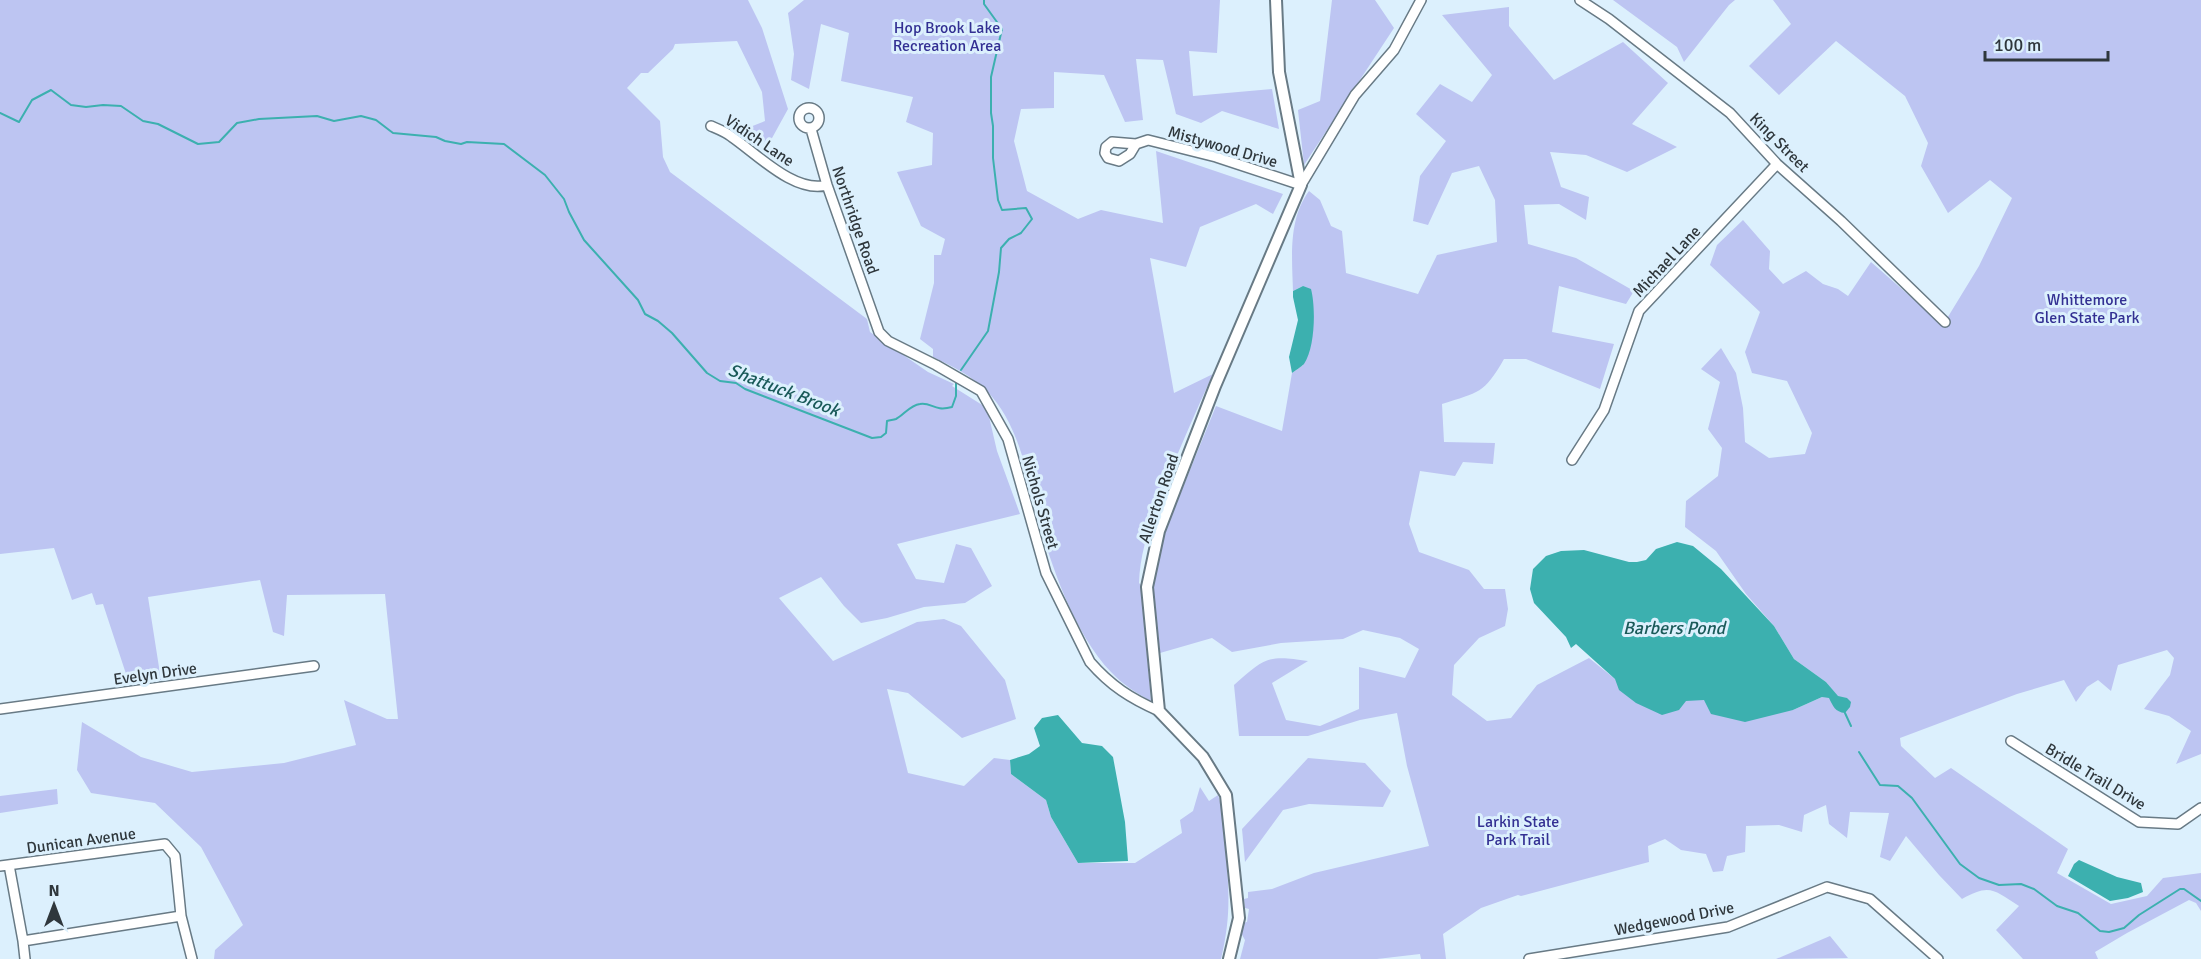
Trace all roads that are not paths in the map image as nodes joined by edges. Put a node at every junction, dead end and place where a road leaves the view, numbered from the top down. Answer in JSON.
{"nodes":[{"id":1,"x":1276,"y":0,"type":"edge"},
{"id":2,"x":1421,"y":0,"type":"edge"},
{"id":3,"x":1580,"y":0,"type":"edge"},
{"id":4,"x":711,"y":126,"type":"dead end"},
{"id":5,"x":811,"y":129,"type":"dead end"},
{"id":6,"x":1136,"y":144,"type":"dead end"},
{"id":7,"x":1777,"y":164,"type":"junction"},
{"id":8,"x":827,"y":185,"type":"junction"},
{"id":9,"x":1301,"y":185,"type":"junction"},
{"id":10,"x":874,"y":322,"type":"joint"},
{"id":11,"x":1945,"y":322,"type":"dead end"},
{"id":12,"x":1572,"y":460,"type":"dead end"},
{"id":13,"x":314,"y":666,"type":"dead end"},
{"id":14,"x":0,"y":709,"type":"edge"},
{"id":15,"x":1159,"y":711,"type":"junction"},
{"id":16,"x":2011,"y":741,"type":"dead end"},
{"id":17,"x":2201,"y":808,"type":"edge"},
{"id":18,"x":4,"y":865,"type":"edge"},
{"id":19,"x":181,"y":916,"type":"junction"},
{"id":20,"x":23,"y":941,"type":"junction"},
{"id":21,"x":25,"y":959,"type":"edge"},
{"id":22,"x":192,"y":959,"type":"edge"},
{"id":23,"x":1229,"y":959,"type":"edge"},
{"id":24,"x":1529,"y":959,"type":"edge"},
{"id":25,"x":1938,"y":959,"type":"edge"}],
"edges":[{"from":1,"to":9,"type":"street"},
{"from":2,"to":9,"type":"street"},
{"from":3,"to":7,"type":"street","name":"King Street"},
{"from":4,"to":8,"type":"street","name":"Vidich Lane"},
{"from":5,"to":8,"type":"street","name":"Northridge Road"},
{"from":6,"to":9,"type":"street","name":"Mistywood Drive"},
{"from":7,"to":11,"type":"street","name":"King Street"},
{"from":7,"to":12,"type":"street","name":"Michael Lane"},
{"from":8,"to":10,"type":"street","name":"Northridge Road"},
{"from":9,"to":15,"type":"street","name":"Allerton Road"},
{"from":10,"to":15,"type":"street","name":"Nichols Street"},
{"from":13,"to":14,"type":"street","name":"Evelyn Drive"},
{"from":15,"to":23,"type":"street"},
{"from":16,"to":17,"type":"street","name":"Bridle Trail Drive"},
{"from":18,"to":19,"type":"street","name":"Dunican Avenue"},
{"from":18,"to":20,"type":"street"},
{"from":19,"to":20,"type":"street"},
{"from":19,"to":22,"type":"street"},
{"from":20,"to":21,"type":"street"},
{"from":24,"to":25,"type":"street","name":"Wedgewood Drive"}]}
